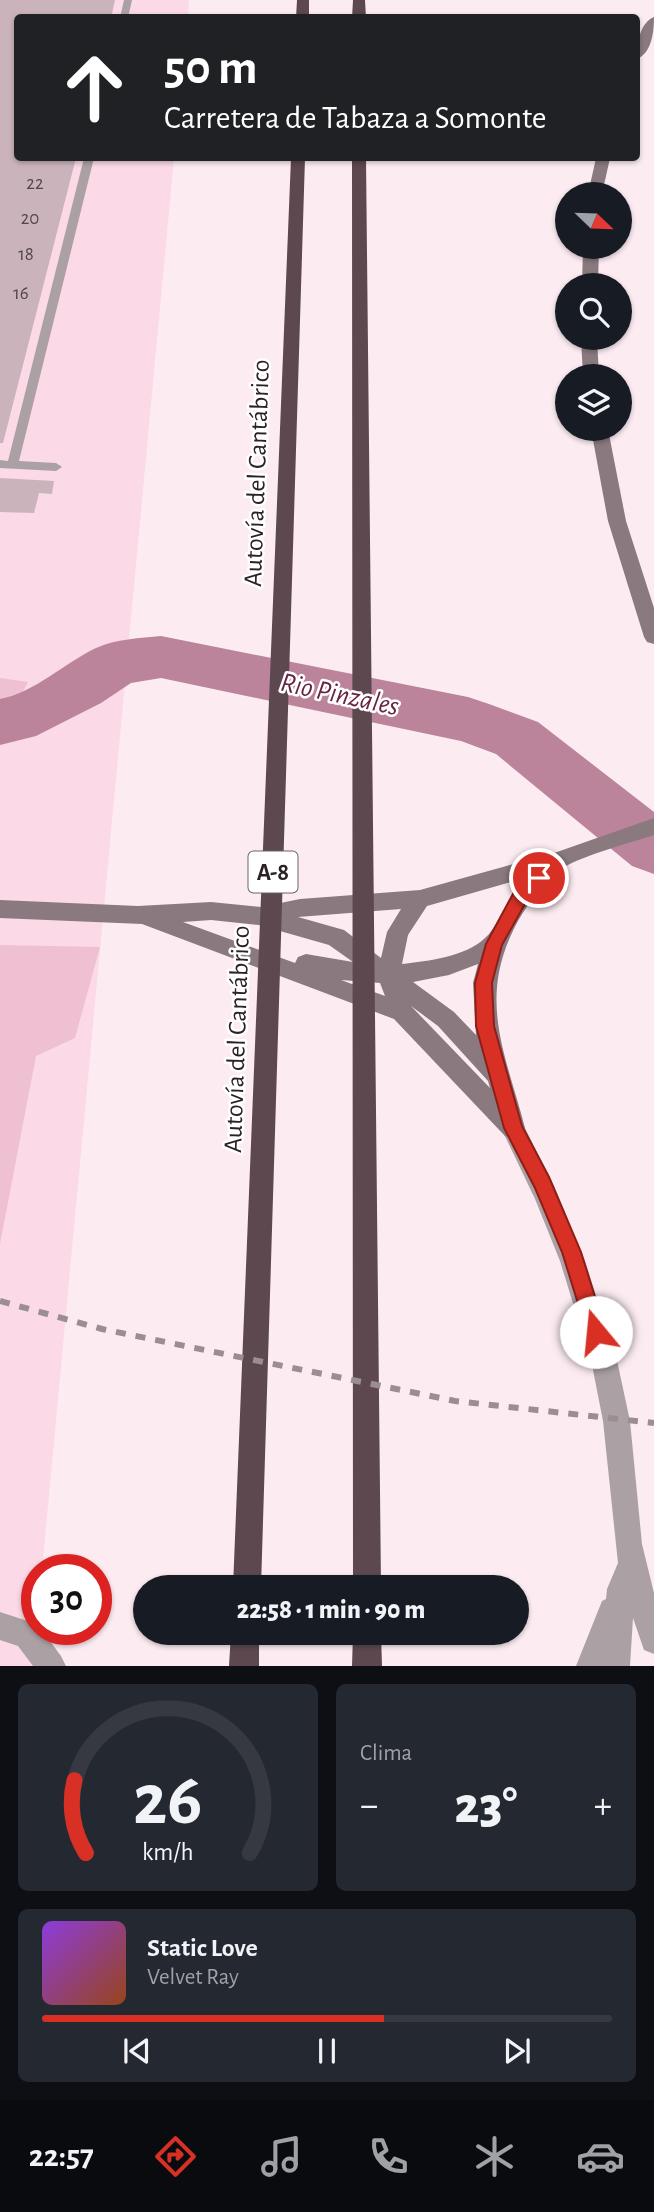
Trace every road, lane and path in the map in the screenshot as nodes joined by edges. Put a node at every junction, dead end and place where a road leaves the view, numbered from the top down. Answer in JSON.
{"nodes":[{"id":1,"x":654,"y":20,"type":"edge"},
{"id":2,"x":640,"y":49,"type":"edge"},
{"id":3,"x":88,"y":161,"type":"edge"},
{"id":4,"x":298,"y":161,"type":"edge"},
{"id":5,"x":359,"y":161,"type":"edge"},
{"id":6,"x":602,"y":161,"type":"edge"},
{"id":7,"x":598,"y":182,"type":"edge"},
{"id":8,"x":601,"y":441,"type":"edge"},
{"id":9,"x":6,"y":464,"type":"edge"},
{"id":10,"x":56,"y":467,"type":"dead end"},
{"id":11,"x":654,"y":636,"type":"edge"},
{"id":12,"x":654,"y":826,"type":"edge"},
{"id":13,"x":564,"y":857,"type":"junction"},
{"id":14,"x":420,"y":899,"type":"junction"},
{"id":15,"x":6,"y":907,"type":"edge"},
{"id":16,"x":138,"y":915,"type":"junction"},
{"id":17,"x":259,"y":916,"type":"junction"},
{"id":18,"x":494,"y":944,"type":"junction"},
{"id":19,"x":236,"y":949,"type":"junction"},
{"id":20,"x":388,"y":974,"type":"junction"},
{"id":21,"x":402,"y":1012,"type":"junction"},
{"id":22,"x":499,"y":1076,"type":"junction"},
{"id":23,"x":513,"y":1128,"type":"junction"},
{"id":24,"x":632,"y":1563,"type":"junction"},
{"id":25,"x":247,"y":1575,"type":"edge"},
{"id":26,"x":367,"y":1575,"type":"edge"},
{"id":27,"x":621,"y":1590,"type":"junction"},
{"id":28,"x":0,"y":1626,"type":"edge"},
{"id":29,"x":654,"y":1640,"type":"edge"},
{"id":30,"x":245,"y":1645,"type":"edge"},
{"id":31,"x":367,"y":1645,"type":"edge"},
{"id":32,"x":51,"y":1666,"type":"edge"},
{"id":33,"x":244,"y":1666,"type":"edge"},
{"id":34,"x":367,"y":1666,"type":"edge"},
{"id":35,"x":591,"y":1666,"type":"edge"},
{"id":36,"x":615,"y":1666,"type":"edge"}],
"edges":[{"from":1,"to":2,"type":"street"},
{"from":3,"to":9,"type":"lane"},
{"from":4,"to":25,"type":"highway","name":"Autovía del Cantábrico","number":"A-8"},
{"from":5,"to":26,"type":"highway"},
{"from":6,"to":7,"type":"street"},
{"from":8,"to":11,"type":"street"},
{"from":9,"to":10,"type":"lane"},
{"from":12,"to":13,"type":"street"},
{"from":13,"to":14,"type":"street"},
{"from":13,"to":18,"type":"street"},
{"from":14,"to":17,"type":"street"},
{"from":14,"to":20,"type":"street"},
{"from":15,"to":16,"type":"street"},
{"from":16,"to":17,"type":"street"},
{"from":16,"to":19,"type":"street"},
{"from":17,"to":20,"type":"street"},
{"from":18,"to":20,"type":"street"},
{"from":18,"to":22,"type":"street"},
{"from":19,"to":20,"type":"street"},
{"from":19,"to":21,"type":"street"},
{"from":20,"to":21,"type":"street"},
{"from":20,"to":22,"type":"street"},
{"from":21,"to":23,"type":"street"},
{"from":22,"to":23,"type":"street"},
{"from":23,"to":24,"type":"street"},
{"from":24,"to":27,"type":"street"},
{"from":24,"to":29,"type":"street"},
{"from":27,"to":35,"type":"street"},
{"from":27,"to":36,"type":"street"},
{"from":28,"to":32,"type":"street"},
{"from":30,"to":33,"type":"highway"},
{"from":31,"to":34,"type":"highway"}]}
